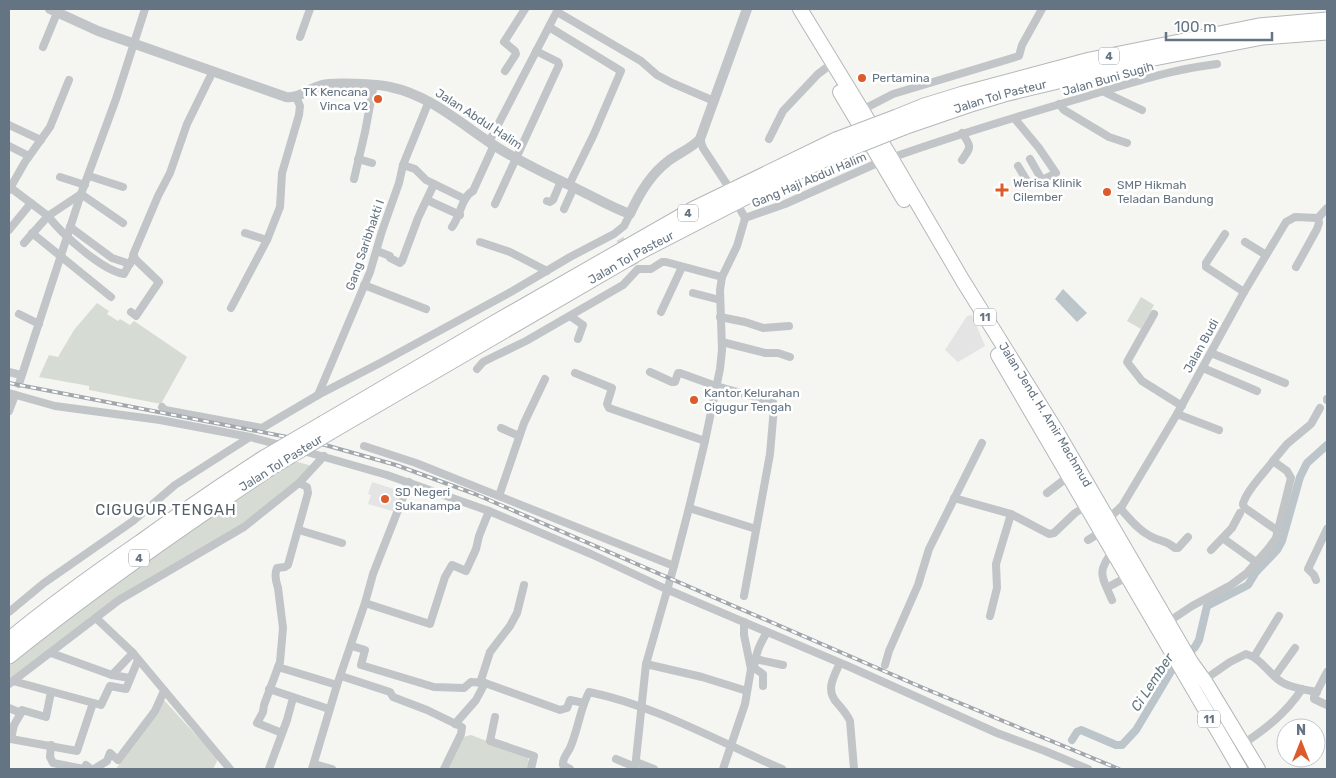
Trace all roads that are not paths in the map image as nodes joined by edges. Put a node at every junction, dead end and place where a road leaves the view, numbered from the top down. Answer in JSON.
{"nodes":[{"id":1,"x":145,"y":9,"type":"edge"},
{"id":2,"x":310,"y":9,"type":"edge"},
{"id":3,"x":525,"y":9,"type":"edge"},
{"id":4,"x":747,"y":9,"type":"edge"},
{"id":5,"x":799,"y":9,"type":"edge"},
{"id":6,"x":1042,"y":9,"type":"edge"},
{"id":7,"x":54,"y":11,"type":"edge"},
{"id":8,"x":1327,"y":20,"type":"edge"},
{"id":9,"x":549,"y":26,"type":"junction"},
{"id":10,"x":1327,"y":32,"type":"edge"},
{"id":11,"x":300,"y":36,"type":"dead end"},
{"id":12,"x":135,"y":44,"type":"junction"},
{"id":13,"x":42,"y":47,"type":"dead end"},
{"id":14,"x":536,"y":51,"type":"junction"},
{"id":15,"x":1217,"y":64,"type":"dead end"},
{"id":16,"x":212,"y":71,"type":"junction"},
{"id":17,"x":505,"y":71,"type":"dead end"},
{"id":18,"x":822,"y":71,"type":"junction"},
{"id":19,"x":69,"y":80,"type":"dead end"},
{"id":20,"x":374,"y":84,"type":"junction"},
{"id":21,"x":1102,"y":92,"type":"junction"},
{"id":22,"x":296,"y":96,"type":"junction"},
{"id":23,"x":429,"y":101,"type":"junction"},
{"id":24,"x":714,"y":101,"type":"junction"},
{"id":25,"x":1059,"y":104,"type":"junction"},
{"id":26,"x":862,"y":110,"type":"junction"},
{"id":27,"x":1142,"y":110,"type":"dead end"},
{"id":28,"x":1015,"y":118,"type":"junction"},
{"id":29,"x":900,"y":122,"type":"junction"},
{"id":30,"x":9,"y":124,"type":"edge"},
{"id":31,"x":962,"y":133,"type":"junction"},
{"id":32,"x":768,"y":139,"type":"dead end"},
{"id":33,"x":40,"y":140,"type":"junction"},
{"id":34,"x":700,"y":140,"type":"junction"},
{"id":35,"x":1127,"y":143,"type":"dead end"},
{"id":36,"x":492,"y":144,"type":"junction"},
{"id":37,"x":9,"y":146,"type":"edge"},
{"id":38,"x":29,"y":156,"type":"junction"},
{"id":39,"x":516,"y":158,"type":"junction"},
{"id":40,"x":358,"y":159,"type":"junction"},
{"id":41,"x":1030,"y":159,"type":"dead end"},
{"id":42,"x":887,"y":160,"type":"junction"},
{"id":43,"x":962,"y":160,"type":"dead end"},
{"id":44,"x":372,"y":163,"type":"dead end"},
{"id":45,"x":403,"y":165,"type":"junction"},
{"id":46,"x":1018,"y":166,"type":"dead end"},
{"id":47,"x":88,"y":176,"type":"junction"},
{"id":48,"x":12,"y":177,"type":"edge"},
{"id":49,"x":60,"y":178,"type":"dead end"},
{"id":50,"x":354,"y":179,"type":"dead end"},
{"id":51,"x":1042,"y":180,"type":"junction"},
{"id":52,"x":434,"y":184,"type":"junction"},
{"id":53,"x":85,"y":185,"type":"junction"},
{"id":54,"x":568,"y":185,"type":"junction"},
{"id":55,"x":728,"y":186,"type":"dead end"},
{"id":56,"x":123,"y":187,"type":"dead end"},
{"id":57,"x":10,"y":189,"type":"edge"},
{"id":58,"x":81,"y":194,"type":"junction"},
{"id":59,"x":465,"y":199,"type":"junction"},
{"id":60,"x":427,"y":200,"type":"junction"},
{"id":61,"x":547,"y":201,"type":"dead end"},
{"id":62,"x":31,"y":203,"type":"junction"},
{"id":63,"x":495,"y":204,"type":"dead end"},
{"id":64,"x":739,"y":206,"type":"dead end"},
{"id":65,"x":1327,"y":208,"type":"edge"},
{"id":66,"x":564,"y":209,"type":"dead end"},
{"id":67,"x":460,"y":214,"type":"junction"},
{"id":68,"x":630,"y":214,"type":"junction"},
{"id":69,"x":48,"y":216,"type":"junction"},
{"id":70,"x":745,"y":218,"type":"junction"},
{"id":71,"x":1318,"y":218,"type":"junction"},
{"id":72,"x":123,"y":223,"type":"dead end"},
{"id":73,"x":70,"y":227,"type":"junction"},
{"id":74,"x":452,"y":227,"type":"dead end"},
{"id":75,"x":9,"y":230,"type":"edge"},
{"id":76,"x":32,"y":233,"type":"junction"},
{"id":77,"x":245,"y":233,"type":"dead end"},
{"id":78,"x":1225,"y":234,"type":"dead end"},
{"id":79,"x":67,"y":237,"type":"junction"},
{"id":80,"x":267,"y":240,"type":"junction"},
{"id":81,"x":480,"y":242,"type":"dead end"},
{"id":82,"x":1245,"y":242,"type":"dead end"},
{"id":83,"x":24,"y":243,"type":"dead end"},
{"id":84,"x":376,"y":251,"type":"junction"},
{"id":85,"x":1266,"y":255,"type":"junction"},
{"id":86,"x":61,"y":256,"type":"junction"},
{"id":87,"x":134,"y":256,"type":"junction"},
{"id":88,"x":130,"y":264,"type":"junction"},
{"id":89,"x":682,"y":267,"type":"junction"},
{"id":90,"x":1296,"y":267,"type":"dead end"},
{"id":91,"x":547,"y":271,"type":"junction"},
{"id":92,"x":722,"y":277,"type":"junction"},
{"id":93,"x":364,"y":285,"type":"junction"},
{"id":94,"x":1244,"y":292,"type":"junction"},
{"id":95,"x":693,"y":293,"type":"dead end"},
{"id":96,"x":111,"y":297,"type":"dead end"},
{"id":97,"x":720,"y":300,"type":"junction"},
{"id":98,"x":230,"y":308,"type":"dead end"},
{"id":99,"x":426,"y":309,"type":"dead end"},
{"id":100,"x":131,"y":312,"type":"dead end"},
{"id":101,"x":661,"y":312,"type":"dead end"},
{"id":102,"x":19,"y":314,"type":"dead end"},
{"id":103,"x":1154,"y":314,"type":"dead end"},
{"id":104,"x":570,"y":316,"type":"junction"},
{"id":105,"x":720,"y":317,"type":"junction"},
{"id":106,"x":39,"y":324,"type":"junction"},
{"id":107,"x":789,"y":326,"type":"dead end"},
{"id":108,"x":578,"y":339,"type":"dead end"},
{"id":109,"x":722,"y":342,"type":"junction"},
{"id":110,"x":1211,"y":353,"type":"junction"},
{"id":111,"x":790,"y":357,"type":"dead end"},
{"id":112,"x":1202,"y":368,"type":"junction"},
{"id":113,"x":477,"y":369,"type":"dead end"},
{"id":114,"x":9,"y":372,"type":"edge"},
{"id":115,"x":650,"y":372,"type":"dead end"},
{"id":116,"x":575,"y":373,"type":"dead end"},
{"id":117,"x":21,"y":375,"type":"junction"},
{"id":118,"x":545,"y":379,"type":"dead end"},
{"id":119,"x":1285,"y":383,"type":"dead end"},
{"id":120,"x":19,"y":384,"type":"dead end"},
{"id":121,"x":716,"y":386,"type":"junction"},
{"id":122,"x":1257,"y":391,"type":"dead end"},
{"id":123,"x":12,"y":394,"type":"edge"},
{"id":124,"x":318,"y":395,"type":"junction"},
{"id":125,"x":1182,"y":406,"type":"junction"},
{"id":126,"x":162,"y":407,"type":"dead end"},
{"id":127,"x":1320,"y":408,"type":"dead end"},
{"id":128,"x":9,"y":411,"type":"edge"},
{"id":129,"x":1177,"y":414,"type":"junction"},
{"id":130,"x":501,"y":428,"type":"dead end"},
{"id":131,"x":1219,"y":430,"type":"dead end"},
{"id":132,"x":1052,"y":435,"type":"junction"},
{"id":133,"x":519,"y":436,"type":"junction"},
{"id":134,"x":250,"y":437,"type":"junction"},
{"id":135,"x":705,"y":441,"type":"junction"},
{"id":136,"x":982,"y":443,"type":"dead end"},
{"id":137,"x":364,"y":446,"type":"dead end"},
{"id":138,"x":324,"y":456,"type":"junction"},
{"id":139,"x":1273,"y":461,"type":"junction"},
{"id":140,"x":268,"y":462,"type":"junction"},
{"id":141,"x":1069,"y":476,"type":"junction"},
{"id":142,"x":409,"y":482,"type":"junction"},
{"id":143,"x":299,"y":483,"type":"junction"},
{"id":144,"x":1047,"y":493,"type":"dead end"},
{"id":145,"x":498,"y":496,"type":"junction"},
{"id":146,"x":954,"y":498,"type":"junction"},
{"id":147,"x":1086,"y":506,"type":"junction"},
{"id":148,"x":689,"y":508,"type":"junction"},
{"id":149,"x":1120,"y":508,"type":"junction"},
{"id":150,"x":489,"y":511,"type":"junction"},
{"id":151,"x":1240,"y":513,"type":"dead end"},
{"id":152,"x":1011,"y":514,"type":"junction"},
{"id":153,"x":1108,"y":519,"type":"junction"},
{"id":154,"x":756,"y":529,"type":"junction"},
{"id":155,"x":1327,"y":529,"type":"edge"},
{"id":156,"x":299,"y":530,"type":"junction"},
{"id":157,"x":1278,"y":531,"type":"junction"},
{"id":158,"x":1101,"y":532,"type":"junction"},
{"id":159,"x":1188,"y":537,"type":"dead end"},
{"id":160,"x":1224,"y":538,"type":"junction"},
{"id":161,"x":1088,"y":540,"type":"dead end"},
{"id":162,"x":342,"y":543,"type":"dead end"},
{"id":163,"x":1211,"y":550,"type":"dead end"},
{"id":164,"x":1113,"y":551,"type":"junction"},
{"id":165,"x":1256,"y":562,"type":"junction"},
{"id":166,"x":674,"y":566,"type":"junction"},
{"id":167,"x":1127,"y":577,"type":"junction"},
{"id":168,"x":1316,"y":580,"type":"dead end"},
{"id":169,"x":524,"y":585,"type":"dead end"},
{"id":170,"x":1112,"y":585,"type":"dead end"},
{"id":171,"x":666,"y":590,"type":"junction"},
{"id":172,"x":744,"y":596,"type":"dead end"},
{"id":173,"x":1112,"y":600,"type":"dead end"},
{"id":174,"x":365,"y":603,"type":"junction"},
{"id":175,"x":9,"y":612,"type":"edge"},
{"id":176,"x":990,"y":616,"type":"dead end"},
{"id":177,"x":1279,"y":616,"type":"dead end"},
{"id":178,"x":96,"y":618,"type":"junction"},
{"id":179,"x":744,"y":622,"type":"junction"},
{"id":180,"x":1168,"y":622,"type":"junction"},
{"id":181,"x":767,"y":632,"type":"junction"},
{"id":182,"x":9,"y":640,"type":"edge"},
{"id":183,"x":352,"y":646,"type":"junction"},
{"id":184,"x":1295,"y":648,"type":"dead end"},
{"id":185,"x":52,"y":653,"type":"junction"},
{"id":186,"x":133,"y":653,"type":"junction"},
{"id":187,"x":9,"y":656,"type":"edge"},
{"id":188,"x":1254,"y":657,"type":"junction"},
{"id":189,"x":755,"y":659,"type":"junction"},
{"id":190,"x":1183,"y":659,"type":"junction"},
{"id":191,"x":138,"y":660,"type":"junction"},
{"id":192,"x":840,"y":663,"type":"junction"},
{"id":193,"x":646,"y":664,"type":"junction"},
{"id":194,"x":783,"y":665,"type":"dead end"},
{"id":195,"x":886,"y":665,"type":"dead end"},
{"id":196,"x":278,"y":667,"type":"junction"},
{"id":197,"x":1327,"y":672,"type":"edge"},
{"id":198,"x":112,"y":675,"type":"junction"},
{"id":199,"x":342,"y":676,"type":"junction"},
{"id":200,"x":1275,"y":676,"type":"junction"},
{"id":201,"x":130,"y":678,"type":"junction"},
{"id":202,"x":11,"y":682,"type":"edge"},
{"id":203,"x":483,"y":683,"type":"junction"},
{"id":204,"x":1203,"y":685,"type":"junction"},
{"id":205,"x":337,"y":686,"type":"junction"},
{"id":206,"x":763,"y":686,"type":"dead end"},
{"id":207,"x":269,"y":689,"type":"junction"},
{"id":208,"x":1302,"y":689,"type":"junction"},
{"id":209,"x":164,"y":691,"type":"junction"},
{"id":210,"x":747,"y":691,"type":"junction"},
{"id":211,"x":52,"y":692,"type":"junction"},
{"id":212,"x":1318,"y":692,"type":"junction"},
{"id":213,"x":293,"y":698,"type":"junction"},
{"id":214,"x":93,"y":703,"type":"junction"},
{"id":215,"x":584,"y":703,"type":"junction"},
{"id":216,"x":1327,"y":705,"type":"edge"},
{"id":217,"x":641,"y":707,"type":"junction"},
{"id":218,"x":9,"y":708,"type":"edge"},
{"id":219,"x":330,"y":709,"type":"junction"},
{"id":220,"x":20,"y":713,"type":"junction"},
{"id":221,"x":495,"y":717,"type":"dead end"},
{"id":222,"x":455,"y":724,"type":"junction"},
{"id":223,"x":282,"y":733,"type":"junction"},
{"id":224,"x":1243,"y":744,"type":"junction"},
{"id":225,"x":51,"y":746,"type":"junction"},
{"id":226,"x":731,"y":747,"type":"junction"},
{"id":227,"x":616,"y":760,"type":"dead end"},
{"id":228,"x":635,"y":766,"type":"edge"},
{"id":229,"x":313,"y":767,"type":"edge"},
{"id":230,"x":92,"y":769,"type":"edge"},
{"id":231,"x":230,"y":769,"type":"edge"},
{"id":232,"x":269,"y":769,"type":"edge"},
{"id":233,"x":332,"y":769,"type":"edge"},
{"id":234,"x":444,"y":769,"type":"edge"},
{"id":235,"x":531,"y":769,"type":"edge"},
{"id":236,"x":570,"y":769,"type":"edge"},
{"id":237,"x":654,"y":769,"type":"edge"},
{"id":238,"x":722,"y":769,"type":"edge"},
{"id":239,"x":782,"y":769,"type":"edge"},
{"id":240,"x":854,"y":769,"type":"edge"},
{"id":241,"x":1088,"y":769,"type":"edge"},
{"id":242,"x":1240,"y":769,"type":"edge"},
{"id":243,"x":1250,"y":769,"type":"edge"},
{"id":244,"x":1258,"y":769,"type":"edge"}],
"edges":[{"from":1,"to":12,"type":"street"},
{"from":2,"to":11,"type":"street"},
{"from":3,"to":17,"type":"street"},
{"from":4,"to":24,"type":"street"},
{"from":5,"to":18,"type":"highway","name":"Jalan Jend. H. Amir Machmud","number":"11"},
{"from":5,"to":26,"type":"highway","name":"Jalan Jend. H. Amir Machmud","number":"11"},
{"from":6,"to":26,"type":"street"},
{"from":7,"to":12,"type":"street"},
{"from":7,"to":13,"type":"street"},
{"from":8,"to":29,"type":"highway","name":"Jalan Tol Pasteur","number":"4"},
{"from":9,"to":14,"type":"street"},
{"from":9,"to":24,"type":"street"},
{"from":9,"to":54,"type":"street"},
{"from":10,"to":29,"type":"highway","name":"Jalan Tol Pasteur","number":"4"},
{"from":12,"to":16,"type":"street"},
{"from":12,"to":47,"type":"street"},
{"from":14,"to":36,"type":"street"},
{"from":14,"to":39,"type":"street"},
{"from":15,"to":21,"type":"street","name":"Jalan Buni Sugih"},
{"from":16,"to":22,"type":"street"},
{"from":16,"to":87,"type":"street"},
{"from":18,"to":32,"type":"street"},
{"from":18,"to":42,"type":"highway","name":"Jalan Jend. H. Amir Machmud","number":"11"},
{"from":19,"to":33,"type":"street"},
{"from":20,"to":22,"type":"street","name":"Jalan Abdul Halim"},
{"from":20,"to":23,"type":"street","name":"Jalan Abdul Halim"},
{"from":20,"to":40,"type":"street"},
{"from":21,"to":25,"type":"street","name":"Jalan Buni Sugih"},
{"from":21,"to":27,"type":"street"},
{"from":22,"to":80,"type":"street"},
{"from":23,"to":36,"type":"street","name":"Jalan Abdul Halim"},
{"from":23,"to":45,"type":"street","name":"Gang Saribhakti I"},
{"from":24,"to":34,"type":"street"},
{"from":25,"to":28,"type":"street","name":"Jalan Buni Sugih"},
{"from":25,"to":35,"type":"street"},
{"from":26,"to":42,"type":"highway","name":"Jalan Jend. H. Amir Machmud","number":"11"},
{"from":28,"to":31,"type":"street","name":"Jalan Buni Sugih"},
{"from":28,"to":51,"type":"street"},
{"from":29,"to":140,"type":"highway","name":"Jalan Tol Pasteur","number":"4","bridge":true},
{"from":30,"to":33,"type":"street"},
{"from":31,"to":42,"type":"street","name":"Jalan Buni Sugih"},
{"from":31,"to":43,"type":"street"},
{"from":33,"to":38,"type":"street"},
{"from":34,"to":55,"type":"street"},
{"from":34,"to":68,"type":"street"},
{"from":36,"to":39,"type":"street","name":"Jalan Abdul Halim"},
{"from":36,"to":59,"type":"street"},
{"from":37,"to":38,"type":"street"},
{"from":38,"to":48,"type":"street"},
{"from":39,"to":54,"type":"street","name":"Jalan Abdul Halim"},
{"from":39,"to":63,"type":"street"},
{"from":40,"to":44,"type":"street"},
{"from":40,"to":50,"type":"street"},
{"from":41,"to":51,"type":"street"},
{"from":42,"to":70,"type":"street","name":"Gang Haji Abdul Halim"},
{"from":42,"to":132,"type":"highway","name":"Jalan Jend. H. Amir Machmud","number":"11"},
{"from":45,"to":52,"type":"street"},
{"from":45,"to":84,"type":"street","name":"Gang Saribhakti I"},
{"from":46,"to":51,"type":"street"},
{"from":47,"to":53,"type":"street"},
{"from":47,"to":56,"type":"street"},
{"from":48,"to":57,"type":"street"},
{"from":49,"to":53,"type":"street"},
{"from":52,"to":59,"type":"street"},
{"from":52,"to":60,"type":"street"},
{"from":53,"to":58,"type":"street"},
{"from":54,"to":61,"type":"street"},
{"from":54,"to":66,"type":"street"},
{"from":54,"to":68,"type":"street","name":"Jalan Abdul Halim"},
{"from":57,"to":62,"type":"street"},
{"from":58,"to":69,"type":"street"},
{"from":58,"to":72,"type":"street"},
{"from":58,"to":73,"type":"street"},
{"from":59,"to":67,"type":"street"},
{"from":60,"to":67,"type":"street"},
{"from":60,"to":84,"type":"street"},
{"from":62,"to":69,"type":"street"},
{"from":62,"to":75,"type":"street"},
{"from":64,"to":70,"type":"street"},
{"from":65,"to":71,"type":"street"},
{"from":67,"to":74,"type":"street"},
{"from":68,"to":91,"type":"street"},
{"from":69,"to":76,"type":"street"},
{"from":69,"to":79,"type":"street"},
{"from":70,"to":92,"type":"street"},
{"from":71,"to":85,"type":"street","name":"Jalan Budi"},
{"from":71,"to":90,"type":"street"},
{"from":73,"to":79,"type":"street"},
{"from":73,"to":88,"type":"street"},
{"from":76,"to":83,"type":"street"},
{"from":76,"to":86,"type":"street"},
{"from":77,"to":80,"type":"street"},
{"from":78,"to":94,"type":"street"},
{"from":79,"to":86,"type":"street"},
{"from":79,"to":88,"type":"street"},
{"from":80,"to":98,"type":"street"},
{"from":81,"to":91,"type":"street"},
{"from":82,"to":85,"type":"street"},
{"from":84,"to":93,"type":"street","name":"Gang Saribhakti I"},
{"from":85,"to":94,"type":"street","name":"Jalan Budi"},
{"from":86,"to":96,"type":"street"},
{"from":86,"to":106,"type":"street"},
{"from":87,"to":88,"type":"street"},
{"from":87,"to":100,"type":"street"},
{"from":89,"to":92,"type":"street"},
{"from":89,"to":101,"type":"street"},
{"from":89,"to":104,"type":"street"},
{"from":91,"to":124,"type":"street"},
{"from":92,"to":97,"type":"street"},
{"from":93,"to":99,"type":"street"},
{"from":93,"to":124,"type":"street","name":"Gang Saribhakti I"},
{"from":94,"to":110,"type":"street","name":"Jalan Budi"},
{"from":95,"to":97,"type":"street"},
{"from":97,"to":105,"type":"street"},
{"from":102,"to":106,"type":"street"},
{"from":103,"to":125,"type":"street"},
{"from":104,"to":108,"type":"street"},
{"from":104,"to":113,"type":"street"},
{"from":105,"to":107,"type":"street"},
{"from":105,"to":109,"type":"street"},
{"from":106,"to":117,"type":"street"},
{"from":109,"to":111,"type":"street"},
{"from":109,"to":121,"type":"street"},
{"from":110,"to":112,"type":"street","name":"Jalan Budi"},
{"from":110,"to":119,"type":"street"},
{"from":112,"to":122,"type":"street"},
{"from":112,"to":125,"type":"street","name":"Jalan Budi"},
{"from":114,"to":117,"type":"street"},
{"from":115,"to":121,"type":"street"},
{"from":116,"to":135,"type":"street"},
{"from":117,"to":120,"type":"street"},
{"from":118,"to":133,"type":"street"},
{"from":121,"to":135,"type":"street"},
{"from":121,"to":154,"type":"street"},
{"from":123,"to":128,"type":"street"},
{"from":123,"to":134,"type":"street"},
{"from":124,"to":126,"type":"street"},
{"from":125,"to":129,"type":"street","name":"Jalan Budi"},
{"from":127,"to":139,"type":"street"},
{"from":129,"to":131,"type":"street"},
{"from":129,"to":149,"type":"street","name":"Jalan Budi"},
{"from":130,"to":133,"type":"street"},
{"from":132,"to":141,"type":"highway","name":"Jalan Jend. H. Amir Machmud","number":"11"},
{"from":132,"to":153,"type":"highway","name":"Jalan Jend. H. Amir Machmud","number":"11"},
{"from":133,"to":145,"type":"street"},
{"from":134,"to":138,"type":"street"},
{"from":134,"to":175,"type":"street"},
{"from":135,"to":148,"type":"street"},
{"from":136,"to":146,"type":"street"},
{"from":137,"to":145,"type":"street"},
{"from":138,"to":142,"type":"street"},
{"from":138,"to":143,"type":"street"},
{"from":139,"to":157,"type":"street"},
{"from":139,"to":157,"type":"street"},
{"from":140,"to":182,"type":"highway","name":"Jalan Tol Pasteur","number":"4"},
{"from":140,"to":187,"type":"highway","name":"Jalan Tol Pasteur","number":"4"},
{"from":141,"to":144,"type":"street"},
{"from":141,"to":147,"type":"highway","name":"Jalan Jend. H. Amir Machmud","number":"11"},
{"from":142,"to":150,"type":"street"},
{"from":142,"to":174,"type":"street"},
{"from":143,"to":156,"type":"street"},
{"from":143,"to":178,"type":"street"},
{"from":145,"to":166,"type":"street"},
{"from":146,"to":152,"type":"street"},
{"from":146,"to":195,"type":"street"},
{"from":147,"to":152,"type":"street"},
{"from":147,"to":158,"type":"highway","name":"Jalan Jend. H. Amir Machmud","number":"11"},
{"from":148,"to":154,"type":"street"},
{"from":148,"to":166,"type":"street"},
{"from":149,"to":153,"type":"street","name":"Jalan Budi"},
{"from":149,"to":159,"type":"street"},
{"from":150,"to":171,"type":"street"},
{"from":150,"to":174,"type":"street"},
{"from":151,"to":160,"type":"street"},
{"from":152,"to":176,"type":"street"},
{"from":153,"to":180,"type":"highway","name":"Jalan Jend. H. Amir Machmud","number":"11"},
{"from":154,"to":172,"type":"street"},
{"from":155,"to":168,"type":"street"},
{"from":156,"to":162,"type":"street"},
{"from":156,"to":196,"type":"street"},
{"from":157,"to":165,"type":"street"},
{"from":158,"to":161,"type":"street"},
{"from":158,"to":164,"type":"highway","name":"Jalan Jend. H. Amir Machmud","number":"11"},
{"from":160,"to":163,"type":"street"},
{"from":160,"to":165,"type":"street"},
{"from":164,"to":167,"type":"highway","name":"Jalan Jend. H. Amir Machmud","number":"11"},
{"from":164,"to":173,"type":"street"},
{"from":165,"to":180,"type":"street"},
{"from":166,"to":171,"type":"street"},
{"from":167,"to":170,"type":"street"},
{"from":167,"to":190,"type":"highway","name":"Jalan Jend. H. Amir Machmud","number":"11"},
{"from":169,"to":203,"type":"street"},
{"from":171,"to":179,"type":"street"},
{"from":171,"to":193,"type":"street"},
{"from":174,"to":183,"type":"street"},
{"from":177,"to":188,"type":"street"},
{"from":178,"to":185,"type":"street"},
{"from":178,"to":186,"type":"street"},
{"from":179,"to":181,"type":"street"},
{"from":179,"to":210,"type":"street"},
{"from":180,"to":190,"type":"highway","name":"Jalan Jend. H. Amir Machmud","number":"11"},
{"from":181,"to":189,"type":"street"},
{"from":181,"to":192,"type":"street"},
{"from":183,"to":199,"type":"street"},
{"from":183,"to":203,"type":"street"},
{"from":184,"to":200,"type":"street"},
{"from":185,"to":198,"type":"street"},
{"from":185,"to":202,"type":"street"},
{"from":186,"to":191,"type":"street"},
{"from":186,"to":198,"type":"street"},
{"from":188,"to":200,"type":"street"},
{"from":188,"to":204,"type":"street"},
{"from":189,"to":194,"type":"street"},
{"from":189,"to":206,"type":"street"},
{"from":190,"to":204,"type":"highway","number":"11"},
{"from":190,"to":242,"type":"highway","name":"Jalan Jend. H. Amir Machmud","number":"11"},
{"from":191,"to":201,"type":"street"},
{"from":191,"to":209,"type":"street"},
{"from":192,"to":240,"type":"street"},
{"from":192,"to":241,"type":"street"},
{"from":193,"to":210,"type":"street"},
{"from":193,"to":217,"type":"street"},
{"from":196,"to":205,"type":"street"},
{"from":196,"to":207,"type":"street"},
{"from":197,"to":212,"type":"street"},
{"from":198,"to":201,"type":"street"},
{"from":199,"to":205,"type":"street"},
{"from":199,"to":222,"type":"street"},
{"from":200,"to":208,"type":"street"},
{"from":201,"to":214,"type":"street"},
{"from":202,"to":211,"type":"street"},
{"from":203,"to":215,"type":"street"},
{"from":203,"to":222,"type":"street"},
{"from":204,"to":224,"type":"highway","number":"11"},
{"from":204,"to":243,"type":"highway","number":"11"},
{"from":205,"to":219,"type":"street"},
{"from":207,"to":213,"type":"street"},
{"from":207,"to":223,"type":"street"},
{"from":208,"to":212,"type":"street"},
{"from":208,"to":224,"type":"street"},
{"from":209,"to":230,"type":"street"},
{"from":209,"to":231,"type":"street"},
{"from":210,"to":226,"type":"street"},
{"from":211,"to":214,"type":"street"},
{"from":211,"to":220,"type":"street"},
{"from":212,"to":216,"type":"street"},
{"from":213,"to":219,"type":"street"},
{"from":213,"to":223,"type":"street"},
{"from":214,"to":225,"type":"street"},
{"from":215,"to":217,"type":"street"},
{"from":215,"to":236,"type":"street"},
{"from":217,"to":226,"type":"street"},
{"from":217,"to":228,"type":"street"},
{"from":218,"to":220,"type":"street"},
{"from":219,"to":229,"type":"street"},
{"from":220,"to":225,"type":"street"},
{"from":221,"to":235,"type":"street"},
{"from":222,"to":234,"type":"street"},
{"from":223,"to":232,"type":"street"},
{"from":224,"to":244,"type":"highway","number":"11"},
{"from":225,"to":230,"type":"street"},
{"from":226,"to":238,"type":"street"},
{"from":226,"to":239,"type":"street"},
{"from":227,"to":228,"type":"street"},
{"from":228,"to":237,"type":"street"},
{"from":229,"to":233,"type":"street"}]}
